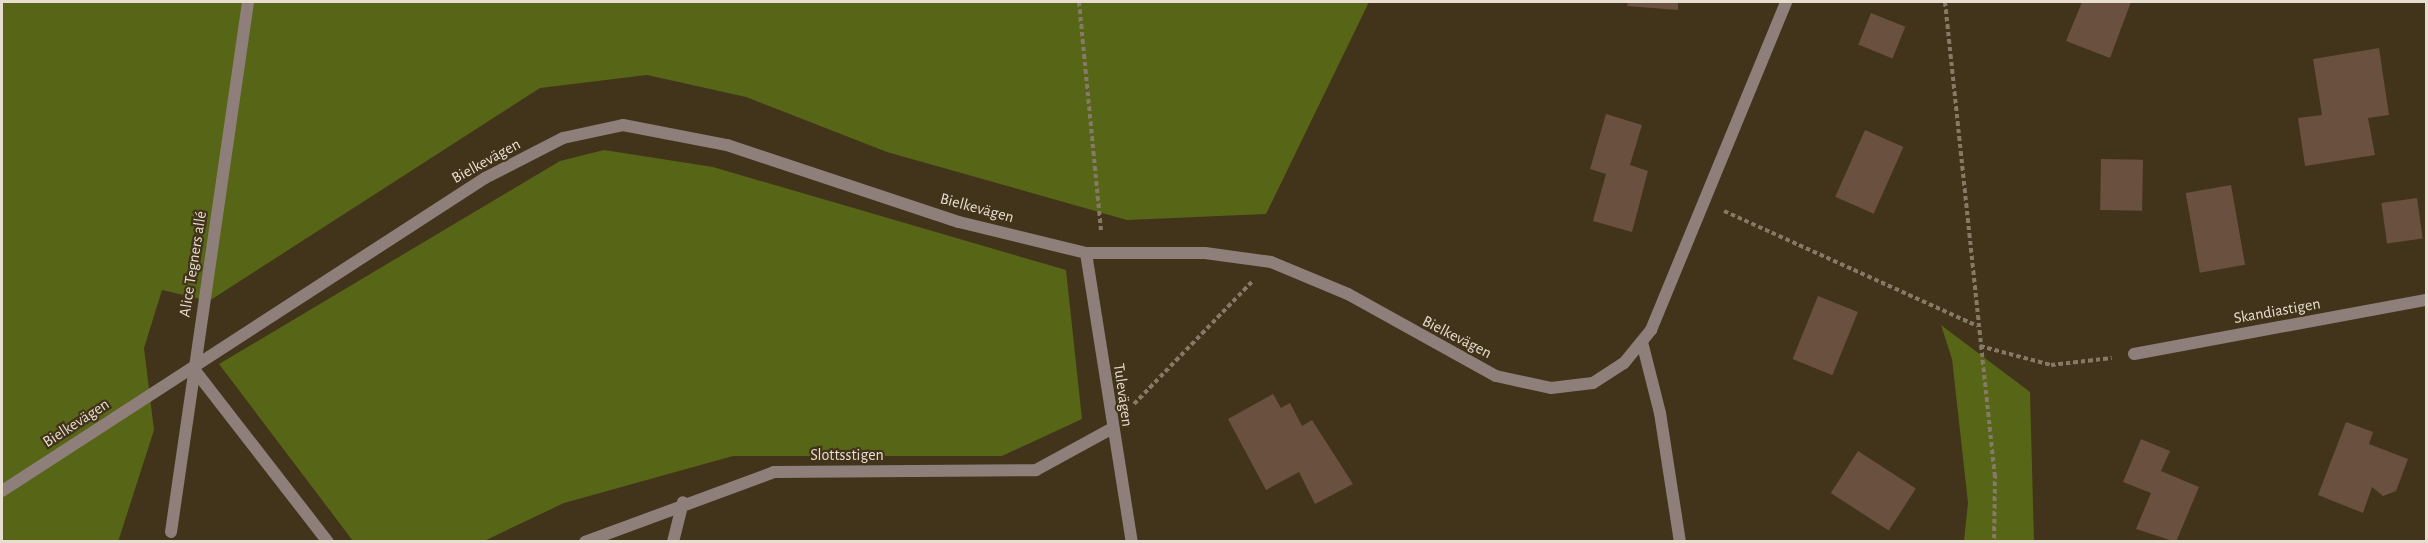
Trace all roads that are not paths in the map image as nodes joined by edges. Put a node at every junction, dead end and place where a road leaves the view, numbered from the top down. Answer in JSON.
{"nodes":[{"id":1,"x":248,"y":2,"type":"edge"},
{"id":2,"x":1786,"y":2,"type":"edge"},
{"id":3,"x":1086,"y":253,"type":"junction"},
{"id":4,"x":2427,"y":300,"type":"edge"},
{"id":5,"x":1642,"y":342,"type":"junction"},
{"id":6,"x":2134,"y":354,"type":"dead end"},
{"id":7,"x":193,"y":368,"type":"junction"},
{"id":8,"x":1111,"y":429,"type":"junction"},
{"id":9,"x":2,"y":491,"type":"edge"},
{"id":10,"x":683,"y":502,"type":"junction"},
{"id":11,"x":171,"y":532,"type":"dead end"},
{"id":12,"x":328,"y":542,"type":"edge"},
{"id":13,"x":585,"y":542,"type":"edge"},
{"id":14,"x":674,"y":542,"type":"edge"},
{"id":15,"x":1132,"y":542,"type":"edge"},
{"id":16,"x":1680,"y":542,"type":"edge"}],
"edges":[{"from":1,"to":7,"type":"street","name":"Alice Tegners allé"},
{"from":2,"to":5,"type":"street","name":"Bielkevägen"},
{"from":3,"to":5,"type":"street","name":"Bielkevägen"},
{"from":3,"to":7,"type":"street","name":"Bielkevägen"},
{"from":3,"to":8,"type":"street","name":"Tulevägen"},
{"from":4,"to":6,"type":"street","name":"Skandiastigen"},
{"from":5,"to":16,"type":"street"},
{"from":7,"to":9,"type":"street","name":"Bielkevägen"},
{"from":7,"to":11,"type":"street","name":"Alice Tegners allé"},
{"from":7,"to":12,"type":"street"},
{"from":8,"to":10,"type":"street","name":"Slottsstigen"},
{"from":8,"to":15,"type":"street","name":"Tulevägen"},
{"from":10,"to":13,"type":"street","name":"Slottsstigen"},
{"from":10,"to":14,"type":"street"}]}
